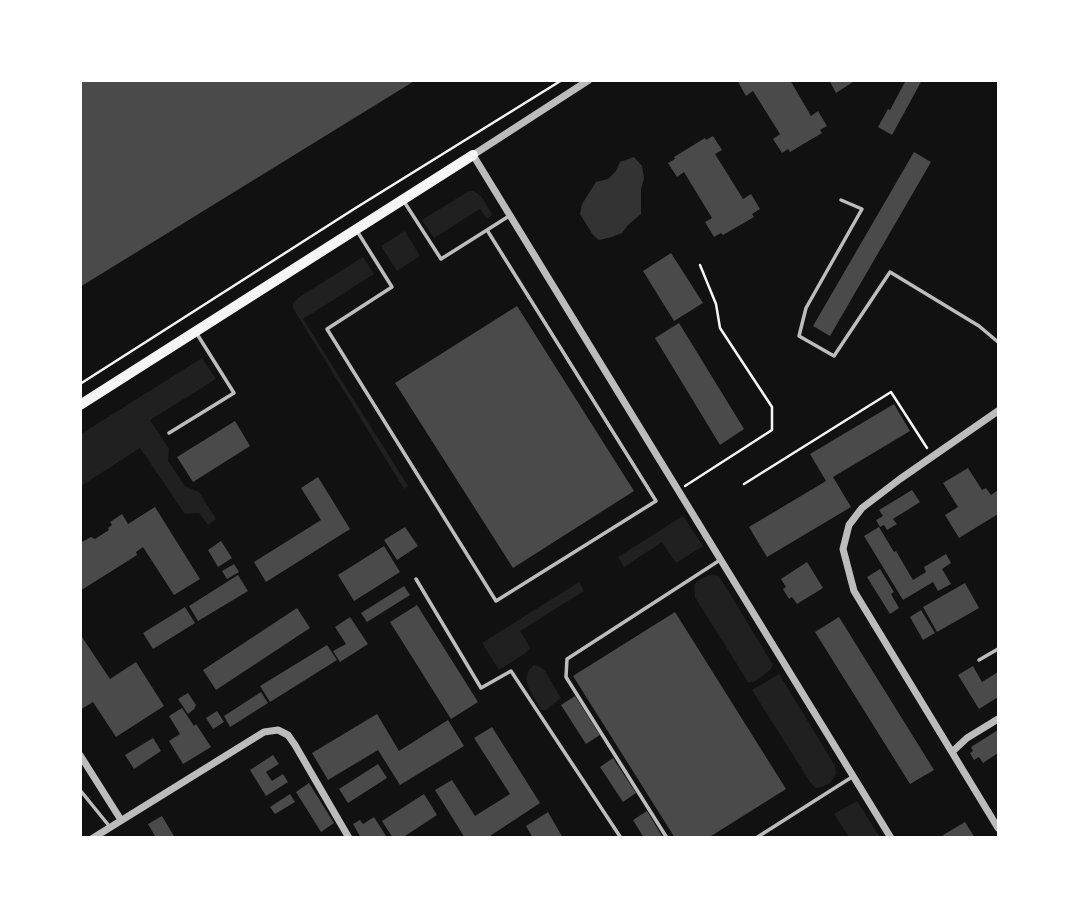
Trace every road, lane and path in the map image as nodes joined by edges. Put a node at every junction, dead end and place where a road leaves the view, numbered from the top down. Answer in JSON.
{"nodes":[{"id":1,"x":562,"y":80,"type":"edge"},
{"id":2,"x":589,"y":80,"type":"edge"},
{"id":3,"x":473,"y":155,"type":"junction"},
{"id":4,"x":403,"y":199,"type":"junction"},
{"id":5,"x":841,"y":200,"type":"dead end"},
{"id":6,"x":510,"y":215,"type":"junction"},
{"id":7,"x":356,"y":229,"type":"junction"},
{"id":8,"x":487,"y":230,"type":"junction"},
{"id":9,"x":700,"y":265,"type":"dead end"},
{"id":10,"x":196,"y":332,"type":"junction"},
{"id":11,"x":999,"y":342,"type":"edge"},
{"id":12,"x":80,"y":384,"type":"edge"},
{"id":13,"x":80,"y":405,"type":"edge"},
{"id":14,"x":999,"y":411,"type":"edge"},
{"id":15,"x":169,"y":433,"type":"dead end"},
{"id":16,"x":933,"y":456,"type":"junction"},
{"id":17,"x":744,"y":484,"type":"dead end"},
{"id":18,"x":679,"y":489,"type":"junction"},
{"id":19,"x":722,"y":559,"type":"junction"},
{"id":20,"x":416,"y":579,"type":"dead end"},
{"id":21,"x":999,"y":649,"type":"edge"},
{"id":22,"x":979,"y":660,"type":"dead end"},
{"id":23,"x":999,"y":719,"type":"edge"},
{"id":24,"x":952,"y":752,"type":"junction"},
{"id":25,"x":80,"y":755,"type":"edge"},
{"id":26,"x":854,"y":776,"type":"junction"},
{"id":27,"x":80,"y":790,"type":"edge"},
{"id":28,"x":121,"y":820,"type":"junction"},
{"id":29,"x":110,"y":827,"type":"junction"},
{"id":30,"x":999,"y":828,"type":"edge"},
{"id":31,"x":93,"y":838,"type":"edge"},
{"id":32,"x":349,"y":838,"type":"edge"},
{"id":33,"x":621,"y":838,"type":"edge"},
{"id":34,"x":667,"y":838,"type":"edge"},
{"id":35,"x":756,"y":838,"type":"edge"},
{"id":36,"x":891,"y":838,"type":"edge"}],
"edges":[{"from":1,"to":12,"type":"path"},
{"from":2,"to":3,"type":"street"},
{"from":3,"to":4,"type":"main road"},
{"from":3,"to":6,"type":"street"},
{"from":4,"to":7,"type":"main road"},
{"from":4,"to":8,"type":"lane"},
{"from":5,"to":11,"type":"lane"},
{"from":6,"to":8,"type":"lane"},
{"from":6,"to":18,"type":"street"},
{"from":7,"to":8,"type":"lane"},
{"from":7,"to":10,"type":"main road"},
{"from":9,"to":18,"type":"path"},
{"from":10,"to":13,"type":"main road"},
{"from":10,"to":15,"type":"lane"},
{"from":14,"to":16,"type":"street"},
{"from":16,"to":17,"type":"path"},
{"from":16,"to":24,"type":"street"},
{"from":18,"to":19,"type":"street"},
{"from":19,"to":26,"type":"street"},
{"from":19,"to":34,"type":"lane"},
{"from":20,"to":33,"type":"lane"},
{"from":21,"to":22,"type":"lane"},
{"from":23,"to":24,"type":"street"},
{"from":24,"to":30,"type":"street"},
{"from":25,"to":28,"type":"street"},
{"from":26,"to":35,"type":"lane"},
{"from":26,"to":36,"type":"street"},
{"from":27,"to":29,"type":"lane"},
{"from":28,"to":29,"type":"street"},
{"from":28,"to":32,"type":"street"},
{"from":29,"to":31,"type":"street"}]}
